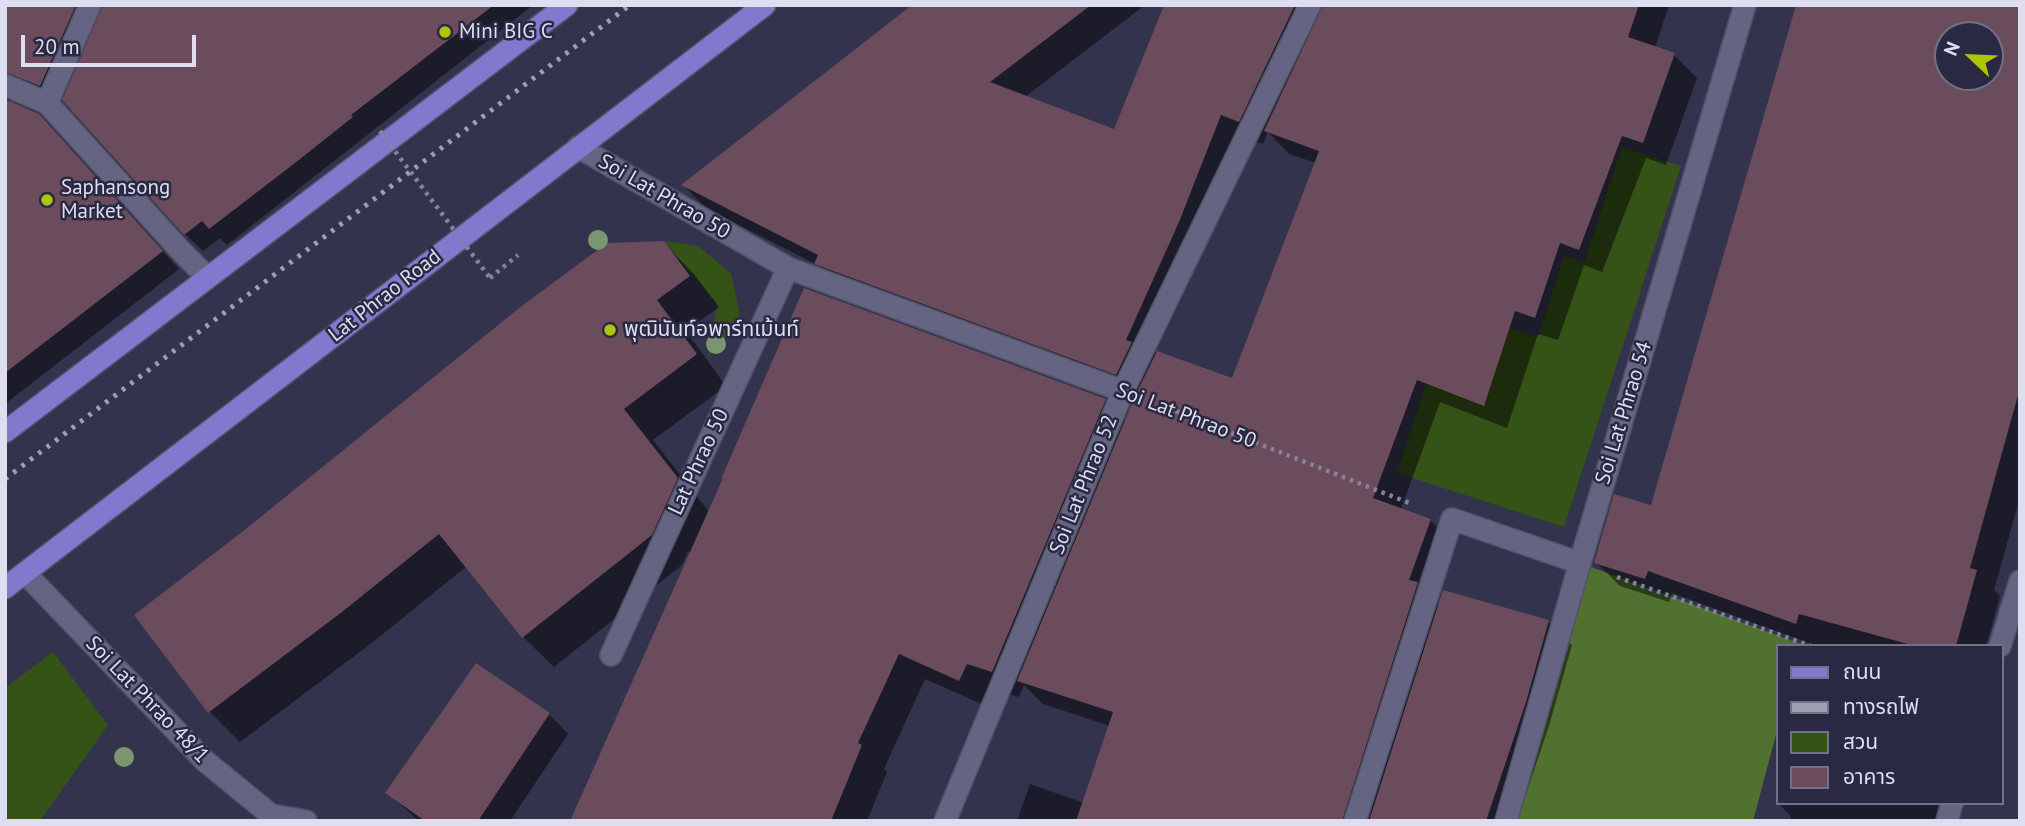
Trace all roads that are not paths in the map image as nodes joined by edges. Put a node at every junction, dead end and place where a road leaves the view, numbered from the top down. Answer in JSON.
{"nodes":[{"id":1,"x":90,"y":5,"type":"edge"},
{"id":2,"x":567,"y":5,"type":"edge"},
{"id":3,"x":765,"y":5,"type":"edge"},
{"id":4,"x":1310,"y":5,"type":"edge"},
{"id":5,"x":1745,"y":5,"type":"edge"},
{"id":6,"x":5,"y":85,"type":"edge"},
{"id":7,"x":47,"y":103,"type":"junction"},
{"id":8,"x":578,"y":148,"type":"junction"},
{"id":9,"x":788,"y":268,"type":"junction"},
{"id":10,"x":207,"y":276,"type":"junction"},
{"id":11,"x":1123,"y":391,"type":"junction"},
{"id":12,"x":5,"y":432,"type":"edge"},
{"id":13,"x":1580,"y":563,"type":"junction"},
{"id":14,"x":25,"y":573,"type":"junction"},
{"id":15,"x":2020,"y":581,"type":"edge"},
{"id":16,"x":5,"y":588,"type":"edge"},
{"id":17,"x":2001,"y":644,"type":"edge"},
{"id":18,"x":611,"y":656,"type":"dead end"},
{"id":19,"x":270,"y":818,"type":"edge"},
{"id":20,"x":306,"y":821,"type":"edge"},
{"id":21,"x":945,"y":821,"type":"edge"},
{"id":22,"x":1355,"y":821,"type":"edge"},
{"id":23,"x":1506,"y":821,"type":"edge"}],
"edges":[{"from":1,"to":7,"type":"street"},
{"from":2,"to":10,"type":"main road"},
{"from":3,"to":8,"type":"main road","name":"Lat Phrao Road"},
{"from":4,"to":11,"type":"street","name":"Soi Lat Phrao 52"},
{"from":5,"to":13,"type":"street","name":"Soi Lat Phrao 54"},
{"from":6,"to":7,"type":"street"},
{"from":7,"to":10,"type":"street"},
{"from":8,"to":9,"type":"street","name":"Soi Lat Phrao 50"},
{"from":8,"to":14,"type":"main road","name":"Lat Phrao Road"},
{"from":9,"to":11,"type":"street","name":"Soi Lat Phrao 50"},
{"from":9,"to":18,"type":"street","name":"Lat Phrao 50"},
{"from":10,"to":12,"type":"main road"},
{"from":11,"to":21,"type":"street","name":"Soi Lat Phrao 52"},
{"from":13,"to":22,"type":"street"},
{"from":13,"to":23,"type":"street","name":"Soi Lat Phrao 54"},
{"from":14,"to":16,"type":"main road","name":"Lat Phrao Road"},
{"from":14,"to":19,"type":"street","name":"Soi Lat Phrao 48/1"},
{"from":15,"to":17,"type":"street"},
{"from":19,"to":20,"type":"street"}]}
